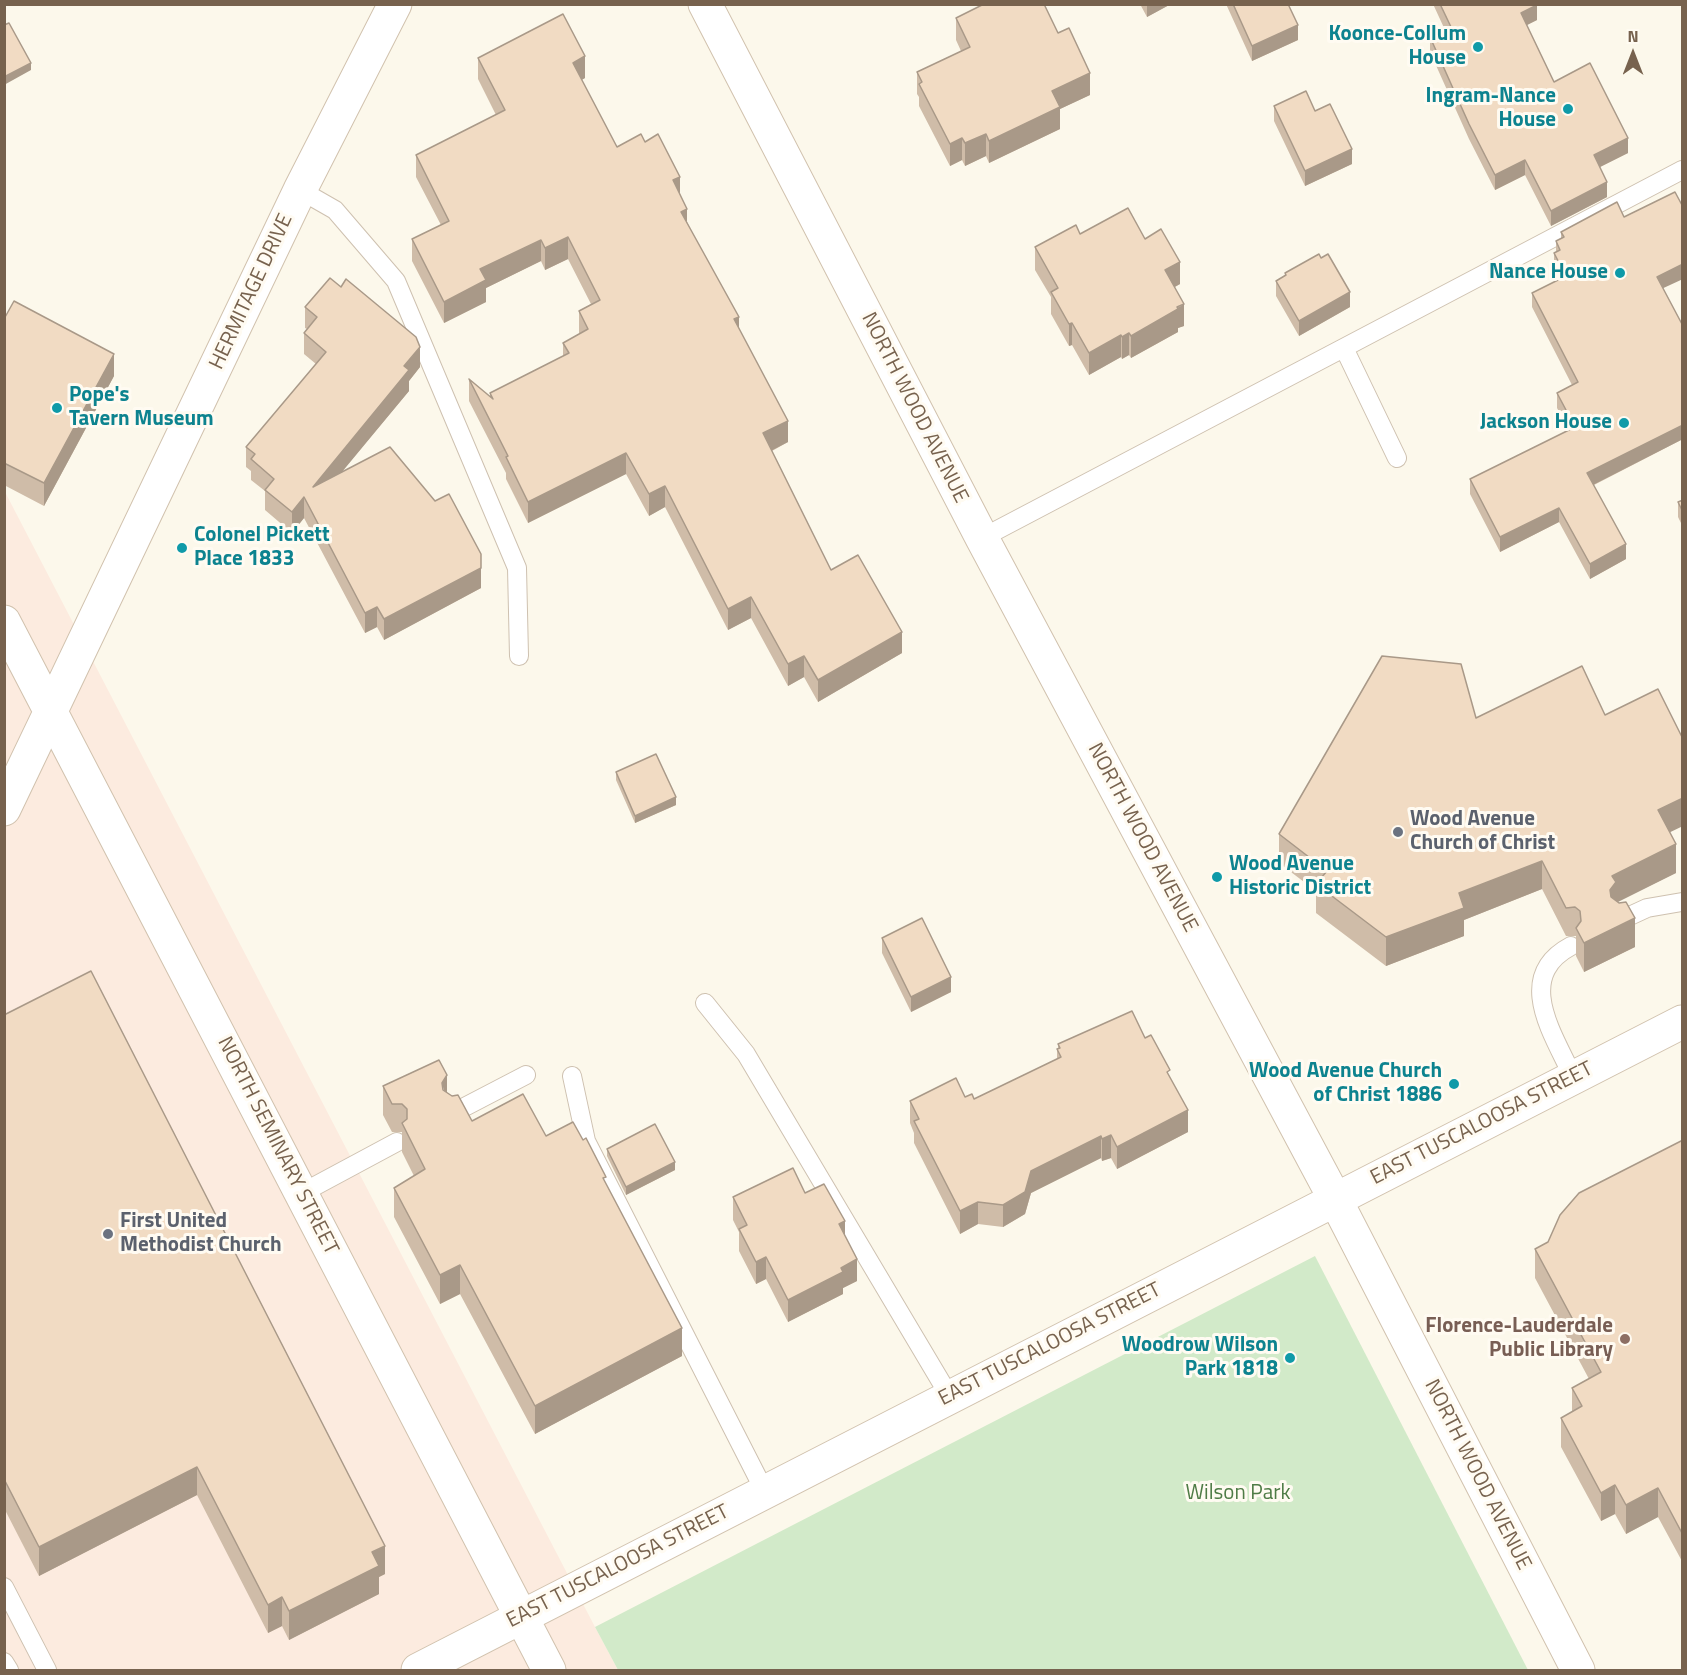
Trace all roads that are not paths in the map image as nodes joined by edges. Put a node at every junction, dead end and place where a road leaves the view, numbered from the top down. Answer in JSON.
{"nodes":[{"id":1,"x":395,"y":4,"type":"edge"},
{"id":2,"x":705,"y":4,"type":"edge"},
{"id":3,"x":1683,"y":170,"type":"edge"},
{"id":4,"x":300,"y":190,"type":"junction"},
{"id":5,"x":1344,"y":348,"type":"junction"},
{"id":6,"x":1397,"y":458,"type":"dead end"},
{"id":7,"x":982,"y":538,"type":"junction"},
{"id":8,"x":4,"y":622,"type":"edge"},
{"id":9,"x":519,"y":656,"type":"dead end"},
{"id":10,"x":52,"y":711,"type":"junction"},
{"id":11,"x":4,"y":809,"type":"edge"},
{"id":12,"x":1683,"y":902,"type":"edge"},
{"id":13,"x":1621,"y":920,"type":"edge"},
{"id":14,"x":1571,"y":946,"type":"edge"},
{"id":15,"x":705,"y":1003,"type":"dead end"},
{"id":16,"x":1683,"y":1022,"type":"edge"},
{"id":17,"x":526,"y":1075,"type":"dead end"},
{"id":18,"x":573,"y":1076,"type":"dead end"},
{"id":19,"x":1573,"y":1077,"type":"junction"},
{"id":20,"x":453,"y":1113,"type":"edge"},
{"id":21,"x":397,"y":1142,"type":"edge"},
{"id":22,"x":302,"y":1193,"type":"junction"},
{"id":23,"x":1335,"y":1199,"type":"junction"},
{"id":24,"x":950,"y":1396,"type":"junction"},
{"id":25,"x":765,"y":1492,"type":"junction"},
{"id":26,"x":4,"y":1587,"type":"edge"},
{"id":27,"x":520,"y":1617,"type":"junction"},
{"id":28,"x":4,"y":1662,"type":"edge"},
{"id":29,"x":9,"y":1671,"type":"edge"},
{"id":30,"x":48,"y":1671,"type":"edge"},
{"id":31,"x":418,"y":1671,"type":"edge"},
{"id":32,"x":549,"y":1671,"type":"edge"},
{"id":33,"x":1578,"y":1671,"type":"edge"}],
"edges":[{"from":1,"to":4,"type":"street","name":"HERMITAGE DRIVE"},
{"from":2,"to":7,"type":"street","name":"NORTH WOOD AVENUE"},
{"from":3,"to":5,"type":"lane"},
{"from":4,"to":9,"type":"lane"},
{"from":4,"to":10,"type":"street","name":"HERMITAGE DRIVE"},
{"from":5,"to":6,"type":"lane"},
{"from":5,"to":7,"type":"lane"},
{"from":7,"to":23,"type":"street","name":"NORTH WOOD AVENUE"},
{"from":8,"to":10,"type":"street","name":"NORTH SEMINARY STREET"},
{"from":10,"to":11,"type":"street","name":"HERMITAGE DRIVE"},
{"from":10,"to":22,"type":"street","name":"NORTH SEMINARY STREET"},
{"from":12,"to":13,"type":"lane"},
{"from":14,"to":19,"type":"lane"},
{"from":15,"to":24,"type":"lane"},
{"from":16,"to":19,"type":"street","name":"EAST TUSCALOOSA STREET"},
{"from":17,"to":20,"type":"lane"},
{"from":18,"to":25,"type":"lane"},
{"from":19,"to":23,"type":"street","name":"EAST TUSCALOOSA STREET"},
{"from":21,"to":22,"type":"lane"},
{"from":22,"to":27,"type":"street","name":"NORTH SEMINARY STREET"},
{"from":23,"to":24,"type":"street","name":"EAST TUSCALOOSA STREET"},
{"from":23,"to":33,"type":"street","name":"NORTH WOOD AVENUE"},
{"from":24,"to":25,"type":"street","name":"EAST TUSCALOOSA STREET"},
{"from":25,"to":27,"type":"street","name":"EAST TUSCALOOSA STREET"},
{"from":26,"to":30,"type":"lane"},
{"from":27,"to":31,"type":"street","name":"EAST TUSCALOOSA STREET"},
{"from":27,"to":32,"type":"street","name":"NORTH SEMINARY STREET"},
{"from":28,"to":29,"type":"lane"}]}
